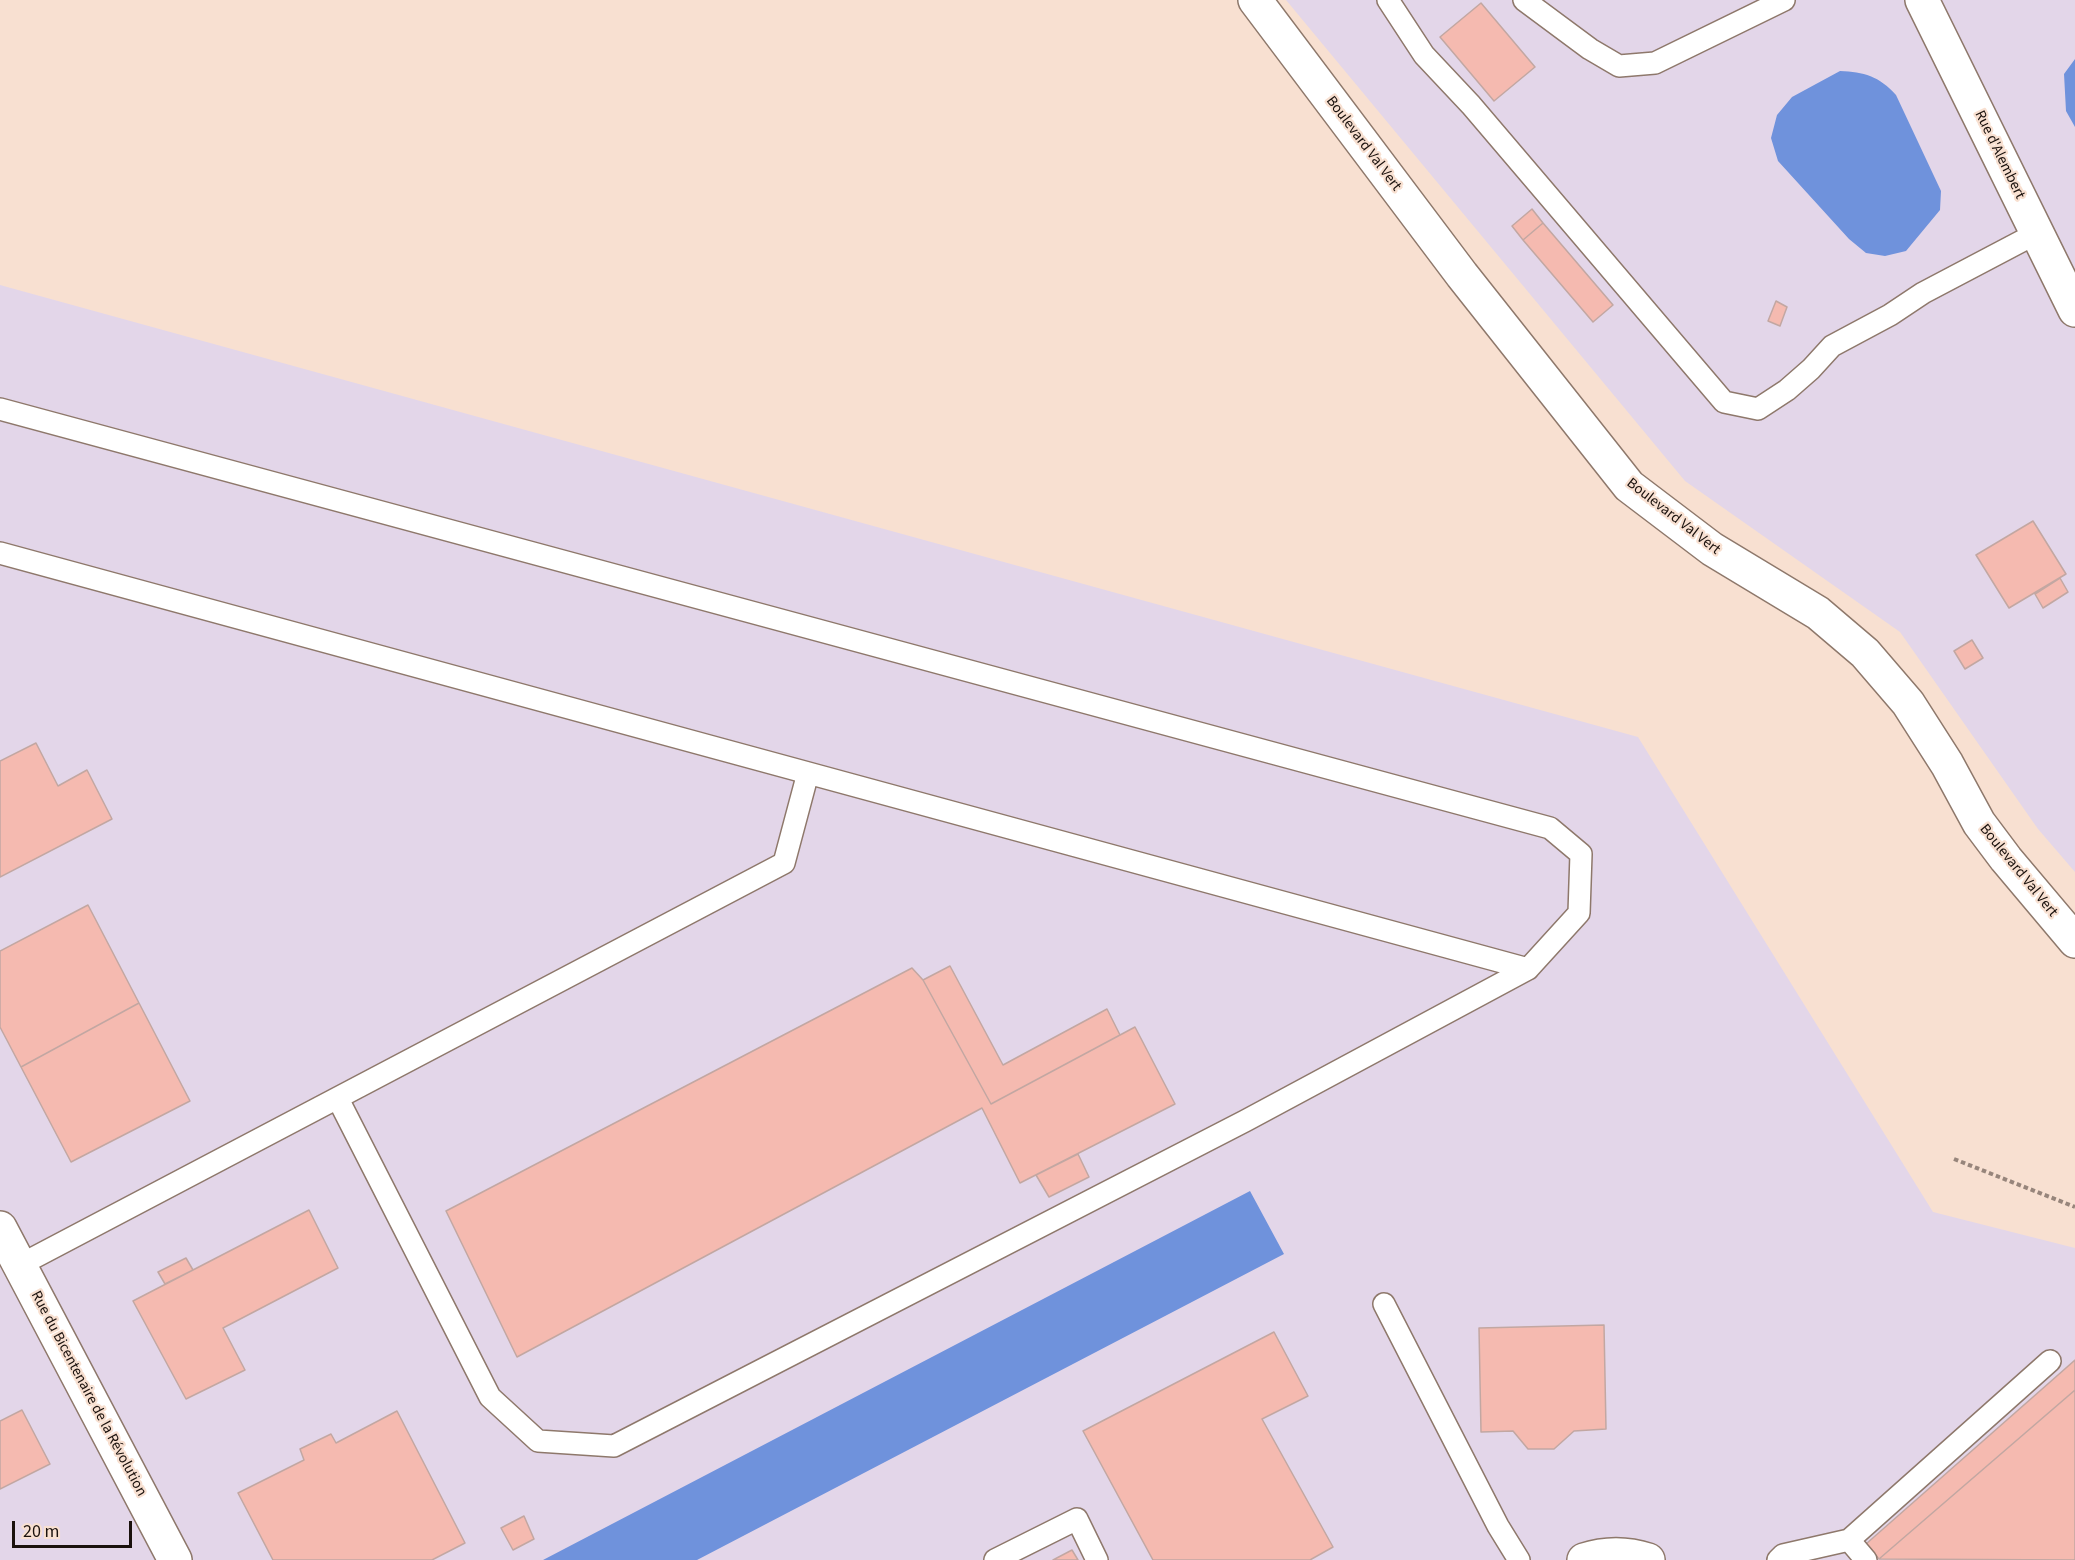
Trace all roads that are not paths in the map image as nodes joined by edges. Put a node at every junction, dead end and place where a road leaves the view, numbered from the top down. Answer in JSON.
{"nodes":[{"id":1,"x":1255,"y":0,"type":"edge"},
{"id":2,"x":1388,"y":0,"type":"edge"},
{"id":3,"x":1524,"y":0,"type":"edge"},
{"id":4,"x":1784,"y":0,"type":"edge"},
{"id":5,"x":1922,"y":0,"type":"edge"},
{"id":6,"x":2037,"y":233,"type":"junction"},
{"id":7,"x":2075,"y":310,"type":"edge"},
{"id":8,"x":0,"y":410,"type":"edge"},
{"id":9,"x":0,"y":553,"type":"edge"},
{"id":10,"x":808,"y":773,"type":"junction"},
{"id":11,"x":2075,"y":941,"type":"edge"},
{"id":12,"x":1528,"y":969,"type":"junction"},
{"id":13,"x":338,"y":1099,"type":"junction"},
{"id":14,"x":0,"y":1228,"type":"edge"},
{"id":15,"x":20,"y":1265,"type":"junction"},
{"id":16,"x":1384,"y":1304,"type":"dead end"},
{"id":17,"x":2050,"y":1361,"type":"dead end"},
{"id":18,"x":1849,"y":1540,"type":"junction"},
{"id":19,"x":175,"y":1560,"type":"edge"},
{"id":20,"x":995,"y":1560,"type":"edge"},
{"id":21,"x":1097,"y":1560,"type":"edge"},
{"id":22,"x":1519,"y":1560,"type":"edge"},
{"id":23,"x":1584,"y":1560,"type":"edge"},
{"id":24,"x":1648,"y":1560,"type":"edge"},
{"id":25,"x":1778,"y":1560,"type":"edge"},
{"id":26,"x":1866,"y":1560,"type":"edge"}],
"edges":[{"from":1,"to":11,"type":"street","name":"Boulevard Val Vert"},
{"from":2,"to":6,"type":"lane"},
{"from":3,"to":4,"type":"lane"},
{"from":5,"to":6,"type":"street","name":"Rue d'Alembert"},
{"from":6,"to":7,"type":"street","name":"Rue d'Alembert"},
{"from":8,"to":12,"type":"lane"},
{"from":9,"to":10,"type":"lane"},
{"from":10,"to":12,"type":"lane"},
{"from":10,"to":13,"type":"lane"},
{"from":12,"to":13,"type":"lane"},
{"from":13,"to":15,"type":"lane"},
{"from":14,"to":15,"type":"street","name":"Rue du Bicentenaire de la Révolution"},
{"from":15,"to":19,"type":"street","name":"Rue du Bicentenaire de la Révolution"},
{"from":16,"to":22,"type":"lane"},
{"from":17,"to":18,"type":"lane"},
{"from":18,"to":25,"type":"lane"},
{"from":18,"to":26,"type":"lane"},
{"from":20,"to":21,"type":"lane"},
{"from":23,"to":24,"type":"street"}]}
